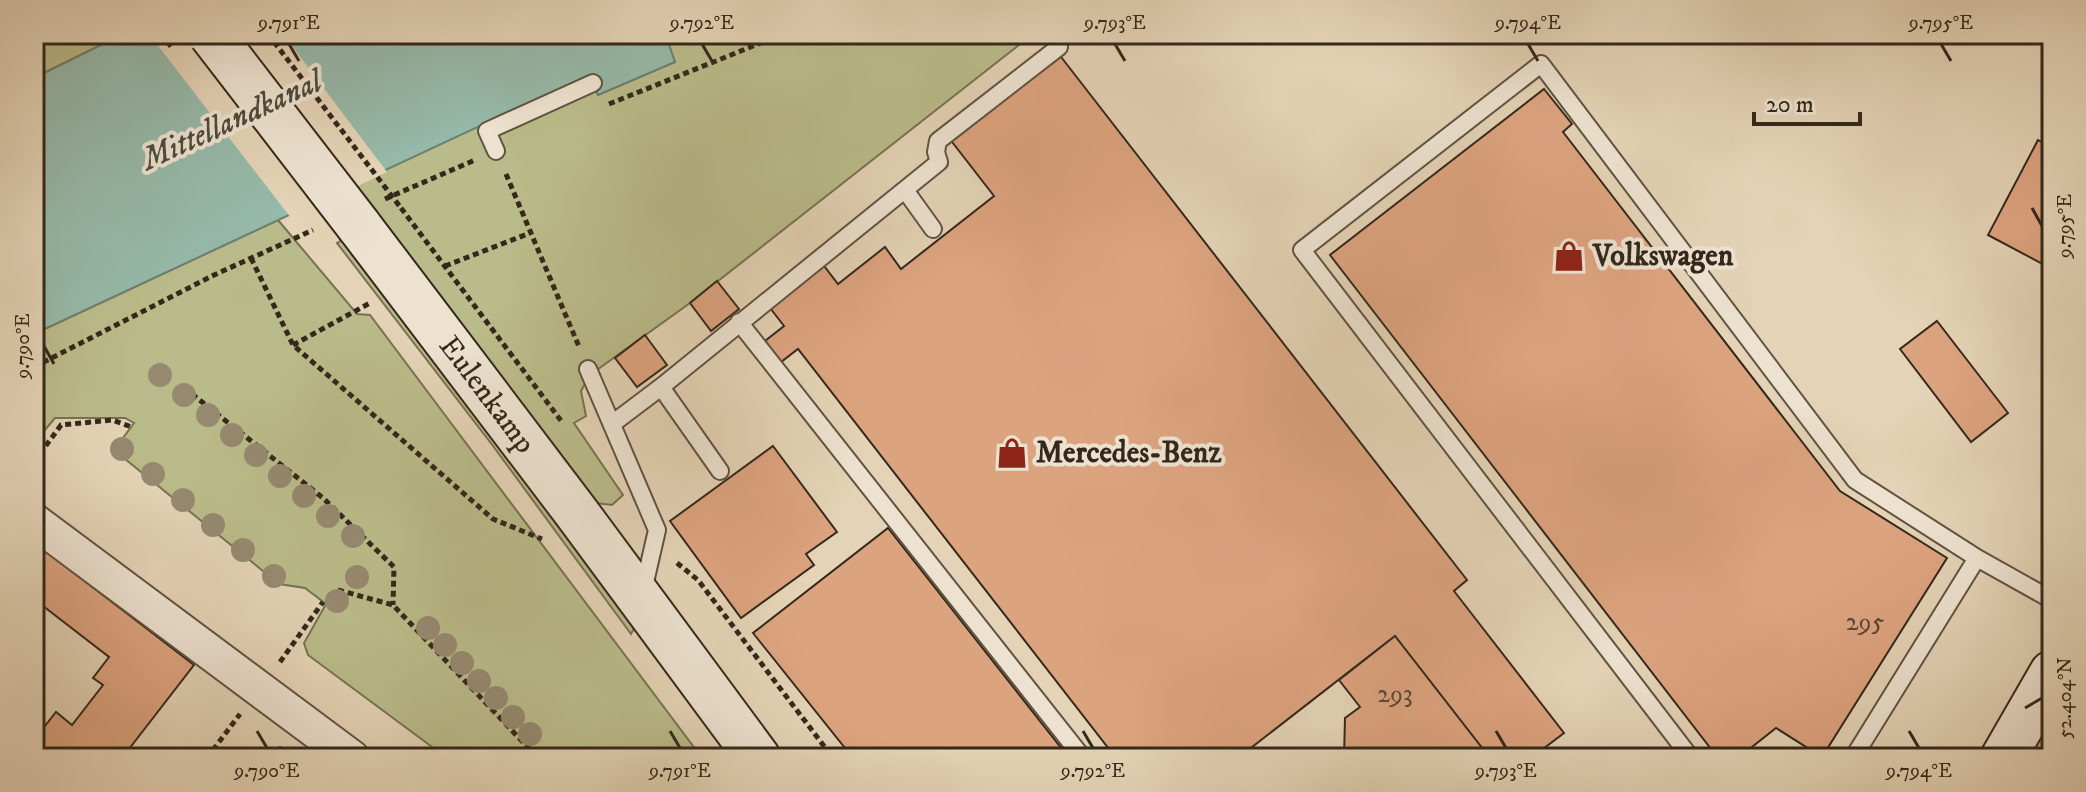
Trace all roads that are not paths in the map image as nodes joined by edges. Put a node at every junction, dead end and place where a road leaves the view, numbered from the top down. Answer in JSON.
{"nodes":[{"id":1,"x":211,"y":34,"type":"edge"},
{"id":2,"x":1059,"y":47,"type":"dead end"},
{"id":3,"x":593,"y":83,"type":"dead end"},
{"id":4,"x":496,"y":151,"type":"road end"},
{"id":5,"x":905,"y":190,"type":"junction"},
{"id":6,"x":933,"y":229,"type":"dead end"},
{"id":7,"x":739,"y":322,"type":"junction"},
{"id":8,"x":588,"y":369,"type":"road end"},
{"id":9,"x":661,"y":387,"type":"junction"},
{"id":10,"x":612,"y":424,"type":"junction"},
{"id":11,"x":720,"y":471,"type":"dead end"},
{"id":12,"x":34,"y":521,"type":"edge"},
{"id":13,"x":1977,"y":558,"type":"junction"},
{"id":14,"x":2052,"y":600,"type":"edge"},
{"id":15,"x":641,"y":602,"type":"junction"},
{"id":16,"x":2052,"y":673,"type":"edge"},
{"id":17,"x":352,"y":758,"type":"edge"},
{"id":18,"x":758,"y":758,"type":"edge"},
{"id":19,"x":1083,"y":758,"type":"edge"},
{"id":20,"x":1691,"y":758,"type":"edge"},
{"id":21,"x":1853,"y":758,"type":"edge"},
{"id":22,"x":2003,"y":758,"type":"edge"}],
"edges":[{"from":1,"to":15,"type":"street","name":"Eulenkamp","bridge":true},
{"from":2,"to":5,"type":"lane"},
{"from":3,"to":4,"type":"lane"},
{"from":5,"to":6,"type":"lane"},
{"from":5,"to":7,"type":"lane"},
{"from":7,"to":9,"type":"lane"},
{"from":7,"to":19,"type":"lane"},
{"from":8,"to":10,"type":"lane"},
{"from":9,"to":10,"type":"lane"},
{"from":9,"to":11,"type":"lane"},
{"from":10,"to":15,"type":"lane"},
{"from":12,"to":17,"type":"street"},
{"from":13,"to":14,"type":"lane"},
{"from":13,"to":20,"type":"lane"},
{"from":13,"to":21,"type":"lane"},
{"from":15,"to":18,"type":"street","name":"Eulenkamp"},
{"from":16,"to":22,"type":"street"}]}
